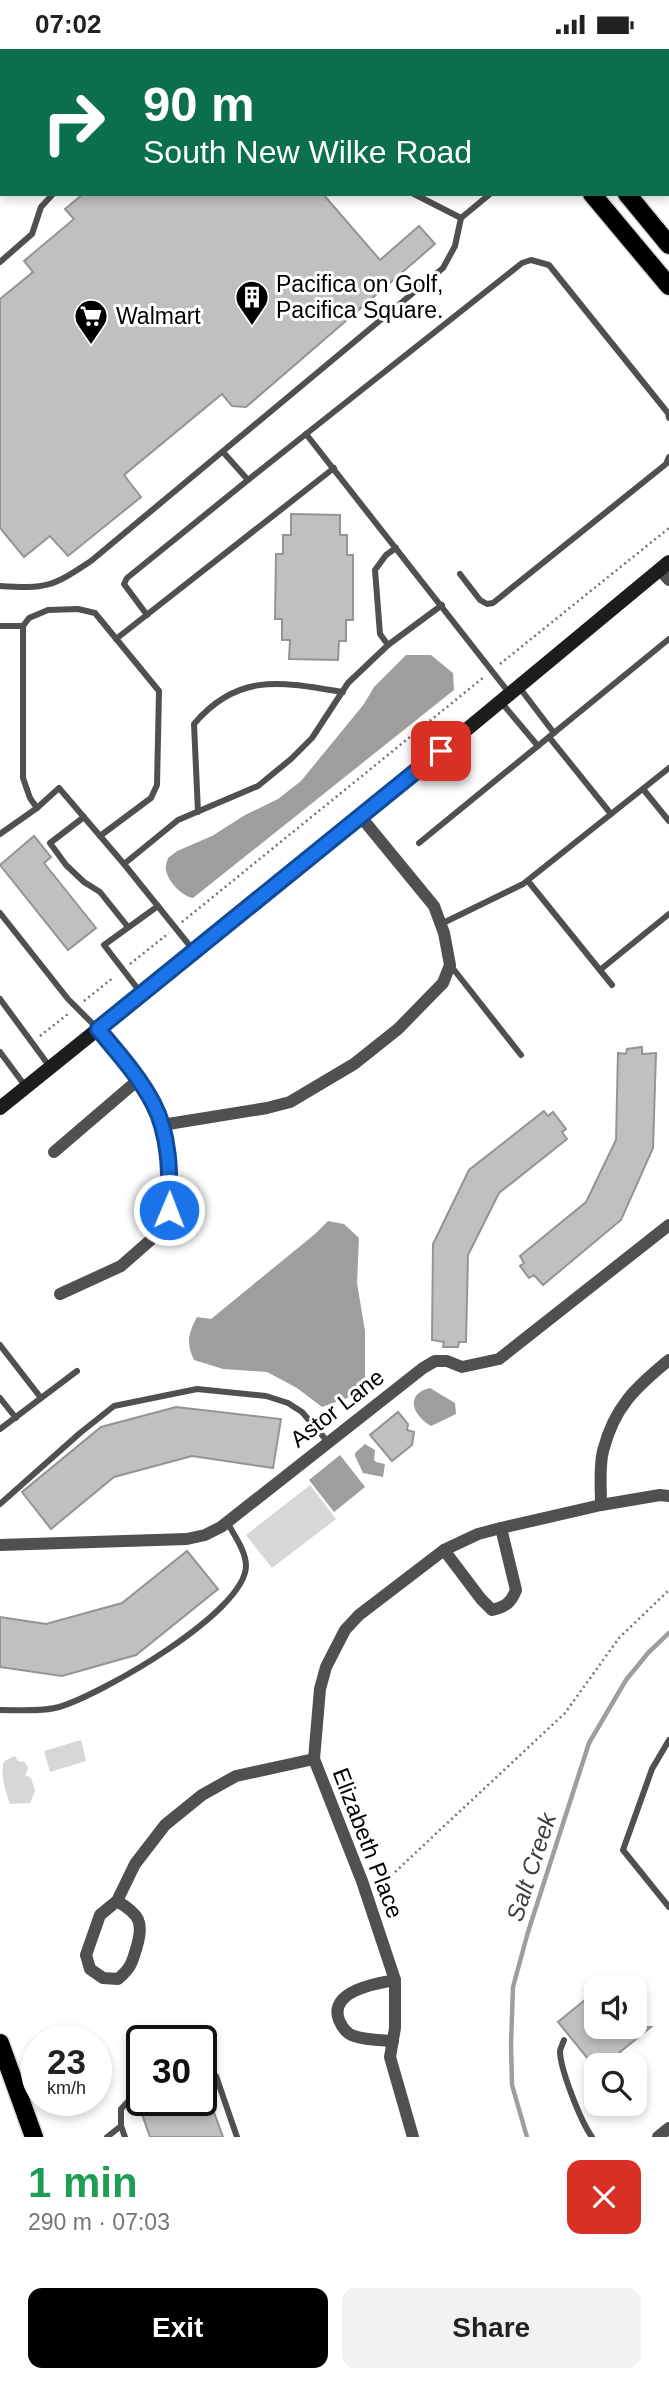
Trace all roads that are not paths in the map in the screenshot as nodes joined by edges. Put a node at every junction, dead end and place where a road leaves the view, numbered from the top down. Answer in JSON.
{"nodes":[{"id":1,"x":51,"y":196,"type":"edge"},
{"id":2,"x":418,"y":196,"type":"edge"},
{"id":3,"x":488,"y":196,"type":"edge"},
{"id":4,"x":594,"y":196,"type":"edge"},
{"id":5,"x":629,"y":196,"type":"edge"},
{"id":6,"x":461,"y":218,"type":"junction"},
{"id":7,"x":669,"y":245,"type":"edge"},
{"id":8,"x":0,"y":262,"type":"edge"},
{"id":9,"x":669,"y":286,"type":"edge"},
{"id":10,"x":669,"y":418,"type":"edge"},
{"id":11,"x":306,"y":434,"type":"junction"},
{"id":12,"x":223,"y":452,"type":"junction"},
{"id":13,"x":669,"y":457,"type":"edge"},
{"id":14,"x":334,"y":468,"type":"junction"},
{"id":15,"x":248,"y":480,"type":"junction"},
{"id":16,"x":396,"y":548,"type":"junction"},
{"id":17,"x":666,"y":571,"type":"edge"},
{"id":18,"x":460,"y":574,"type":"dead end"},
{"id":19,"x":0,"y":586,"type":"edge"},
{"id":20,"x":442,"y":605,"type":"junction"},
{"id":21,"x":147,"y":615,"type":"junction"},
{"id":22,"x":0,"y":626,"type":"edge"},
{"id":23,"x":23,"y":626,"type":"junction"},
{"id":24,"x":116,"y":639,"type":"junction"},
{"id":25,"x":669,"y":639,"type":"edge"},
{"id":26,"x":388,"y":645,"type":"junction"},
{"id":27,"x":343,"y":692,"type":"junction"},
{"id":28,"x":510,"y":694,"type":"junction"},
{"id":29,"x":551,"y":735,"type":"junction"},
{"id":30,"x":538,"y":746,"type":"junction"},
{"id":31,"x":669,"y":768,"type":"edge"},
{"id":32,"x":643,"y":789,"type":"junction"},
{"id":33,"x":37,"y":808,"type":"junction"},
{"id":34,"x":198,"y":812,"type":"junction"},
{"id":35,"x":611,"y":814,"type":"junction"},
{"id":36,"x":84,"y":817,"type":"junction"},
{"id":37,"x":361,"y":817,"type":"junction"},
{"id":38,"x":669,"y":821,"type":"edge"},
{"id":39,"x":0,"y":834,"type":"edge"},
{"id":40,"x":100,"y":836,"type":"junction"},
{"id":41,"x":419,"y":843,"type":"dead end"},
{"id":42,"x":124,"y":864,"type":"junction"},
{"id":43,"x":528,"y":881,"type":"junction"},
{"id":44,"x":158,"y":906,"type":"junction"},
{"id":45,"x":0,"y":913,"type":"edge"},
{"id":46,"x":669,"y":914,"type":"edge"},
{"id":47,"x":440,"y":924,"type":"junction"},
{"id":48,"x":128,"y":927,"type":"junction"},
{"id":49,"x":194,"y":951,"type":"junction"},
{"id":50,"x":450,"y":965,"type":"junction"},
{"id":51,"x":600,"y":970,"type":"junction"},
{"id":52,"x":612,"y":985,"type":"dead end"},
{"id":53,"x":142,"y":993,"type":"junction"},
{"id":54,"x":0,"y":999,"type":"edge"},
{"id":55,"x":98,"y":1029,"type":"junction"},
{"id":56,"x":0,"y":1052,"type":"edge"},
{"id":57,"x":521,"y":1055,"type":"dead end"},
{"id":58,"x":50,"y":1067,"type":"junction"},
{"id":59,"x":138,"y":1080,"type":"junction"},
{"id":60,"x":26,"y":1087,"type":"junction"},
{"id":61,"x":0,"y":1108,"type":"edge"},
{"id":62,"x":162,"y":1125,"type":"junction"},
{"id":63,"x":54,"y":1152,"type":"dead end"},
{"id":64,"x":669,"y":1225,"type":"edge"},
{"id":65,"x":60,"y":1294,"type":"dead end"},
{"id":66,"x":0,"y":1345,"type":"edge"},
{"id":67,"x":669,"y":1360,"type":"edge"},
{"id":68,"x":77,"y":1371,"type":"dead end"},
{"id":69,"x":0,"y":1398,"type":"edge"},
{"id":70,"x":41,"y":1398,"type":"junction"},
{"id":71,"x":16,"y":1418,"type":"junction"},
{"id":72,"x":0,"y":1430,"type":"edge"},
{"id":73,"x":328,"y":1442,"type":"junction"},
{"id":74,"x":669,"y":1496,"type":"edge"},
{"id":75,"x":0,"y":1504,"type":"edge"},
{"id":76,"x":601,"y":1505,"type":"junction"},
{"id":77,"x":227,"y":1522,"type":"junction"},
{"id":78,"x":501,"y":1528,"type":"junction"},
{"id":79,"x":0,"y":1545,"type":"edge"},
{"id":80,"x":444,"y":1550,"type":"junction"},
{"id":81,"x":0,"y":1710,"type":"edge"},
{"id":82,"x":669,"y":1740,"type":"edge"},
{"id":83,"x":314,"y":1759,"type":"junction"},
{"id":84,"x":117,"y":1901,"type":"junction"},
{"id":85,"x":669,"y":1907,"type":"edge"},
{"id":86,"x":395,"y":1980,"type":"junction"},
{"id":87,"x":564,"y":2040,"type":"dead end"},
{"id":88,"x":393,"y":2041,"type":"junction"},
{"id":89,"x":0,"y":2043,"type":"edge"},
{"id":90,"x":217,"y":2079,"type":"edge"},
{"id":91,"x":126,"y":2104,"type":"edge"},
{"id":92,"x":121,"y":2126,"type":"junction"},
{"id":93,"x":669,"y":2128,"type":"edge"},
{"id":94,"x":34,"y":2137,"type":"edge"},
{"id":95,"x":107,"y":2137,"type":"edge"},
{"id":96,"x":125,"y":2137,"type":"edge"},
{"id":97,"x":237,"y":2137,"type":"edge"},
{"id":98,"x":413,"y":2137,"type":"edge"},
{"id":99,"x":593,"y":2137,"type":"edge"},
{"id":100,"x":659,"y":2137,"type":"edge"}],
"edges":[{"from":1,"to":8,"type":"lane"},
{"from":2,"to":6,"type":"lane"},
{"from":3,"to":6,"type":"lane"},
{"from":4,"to":9,"type":"main road"},
{"from":5,"to":7,"type":"main road"},
{"from":6,"to":12,"type":"lane"},
{"from":10,"to":11,"type":"lane"},
{"from":11,"to":14,"type":"lane"},
{"from":11,"to":15,"type":"lane"},
{"from":12,"to":15,"type":"lane"},
{"from":12,"to":19,"type":"lane"},
{"from":13,"to":18,"type":"lane"},
{"from":14,"to":16,"type":"lane"},
{"from":14,"to":21,"type":"lane"},
{"from":15,"to":21,"type":"lane"},
{"from":16,"to":20,"type":"lane"},
{"from":16,"to":26,"type":"lane"},
{"from":17,"to":28,"type":"main road"},
{"from":20,"to":26,"type":"lane"},
{"from":20,"to":28,"type":"lane"},
{"from":21,"to":24,"type":"lane"},
{"from":22,"to":23,"type":"lane"},
{"from":23,"to":24,"type":"lane"},
{"from":23,"to":33,"type":"lane"},
{"from":24,"to":40,"type":"lane"},
{"from":25,"to":29,"type":"lane"},
{"from":26,"to":27,"type":"lane"},
{"from":27,"to":34,"type":"lane"},
{"from":27,"to":34,"type":"lane"},
{"from":28,"to":29,"type":"lane"},
{"from":28,"to":30,"type":"lane"},
{"from":28,"to":37,"type":"main road"},
{"from":29,"to":30,"type":"lane"},
{"from":29,"to":35,"type":"lane"},
{"from":30,"to":41,"type":"lane"},
{"from":31,"to":32,"type":"lane"},
{"from":32,"to":35,"type":"lane"},
{"from":32,"to":38,"type":"lane"},
{"from":33,"to":36,"type":"lane"},
{"from":33,"to":39,"type":"lane"},
{"from":34,"to":42,"type":"lane"},
{"from":35,"to":43,"type":"lane"},
{"from":36,"to":40,"type":"lane"},
{"from":36,"to":48,"type":"lane"},
{"from":37,"to":47,"type":"street"},
{"from":37,"to":49,"type":"main road"},
{"from":40,"to":42,"type":"lane"},
{"from":42,"to":44,"type":"lane"},
{"from":43,"to":47,"type":"lane"},
{"from":43,"to":51,"type":"lane"},
{"from":44,"to":48,"type":"lane"},
{"from":44,"to":49,"type":"lane"},
{"from":45,"to":55,"type":"lane"},
{"from":46,"to":51,"type":"lane"},
{"from":47,"to":50,"type":"street"},
{"from":48,"to":53,"type":"lane"},
{"from":49,"to":53,"type":"main road"},
{"from":50,"to":57,"type":"lane"},
{"from":50,"to":62,"type":"street"},
{"from":51,"to":52,"type":"lane"},
{"from":53,"to":55,"type":"main road"},
{"from":54,"to":58,"type":"lane"},
{"from":55,"to":58,"type":"main road"},
{"from":55,"to":59,"type":"street"},
{"from":56,"to":60,"type":"lane"},
{"from":58,"to":60,"type":"main road"},
{"from":59,"to":62,"type":"street"},
{"from":59,"to":63,"type":"street"},
{"from":60,"to":61,"type":"main road"},
{"from":62,"to":65,"type":"street"},
{"from":64,"to":73,"type":"street","name":"Astor Lane"},
{"from":66,"to":70,"type":"lane"},
{"from":67,"to":76,"type":"street"},
{"from":68,"to":70,"type":"lane"},
{"from":69,"to":71,"type":"lane"},
{"from":70,"to":71,"type":"lane"},
{"from":71,"to":72,"type":"lane"},
{"from":73,"to":75,"type":"lane"},
{"from":73,"to":77,"type":"street","name":"Astor Lane"},
{"from":74,"to":76,"type":"street","name":"Elizabeth Place"},
{"from":76,"to":78,"type":"street","name":"Elizabeth Place"},
{"from":77,"to":79,"type":"street","name":"Astor Lane"},
{"from":77,"to":81,"type":"lane"},
{"from":78,"to":80,"type":"street","name":"Elizabeth Place"},
{"from":78,"to":80,"type":"street"},
{"from":80,"to":83,"type":"street","name":"Elizabeth Place"},
{"from":82,"to":85,"type":"lane"},
{"from":83,"to":84,"type":"street"},
{"from":83,"to":86,"type":"street","name":"Elizabeth Place"},
{"from":84,"to":84,"type":"street"},
{"from":86,"to":88,"type":"street","name":"Elizabeth Place"},
{"from":86,"to":88,"type":"street"},
{"from":87,"to":99,"type":"lane"},
{"from":88,"to":98,"type":"street","name":"Elizabeth Place"},
{"from":89,"to":94,"type":"main road"},
{"from":90,"to":97,"type":"lane"},
{"from":91,"to":92,"type":"lane"},
{"from":92,"to":95,"type":"lane"},
{"from":92,"to":96,"type":"lane"},
{"from":93,"to":100,"type":"street"}]}
